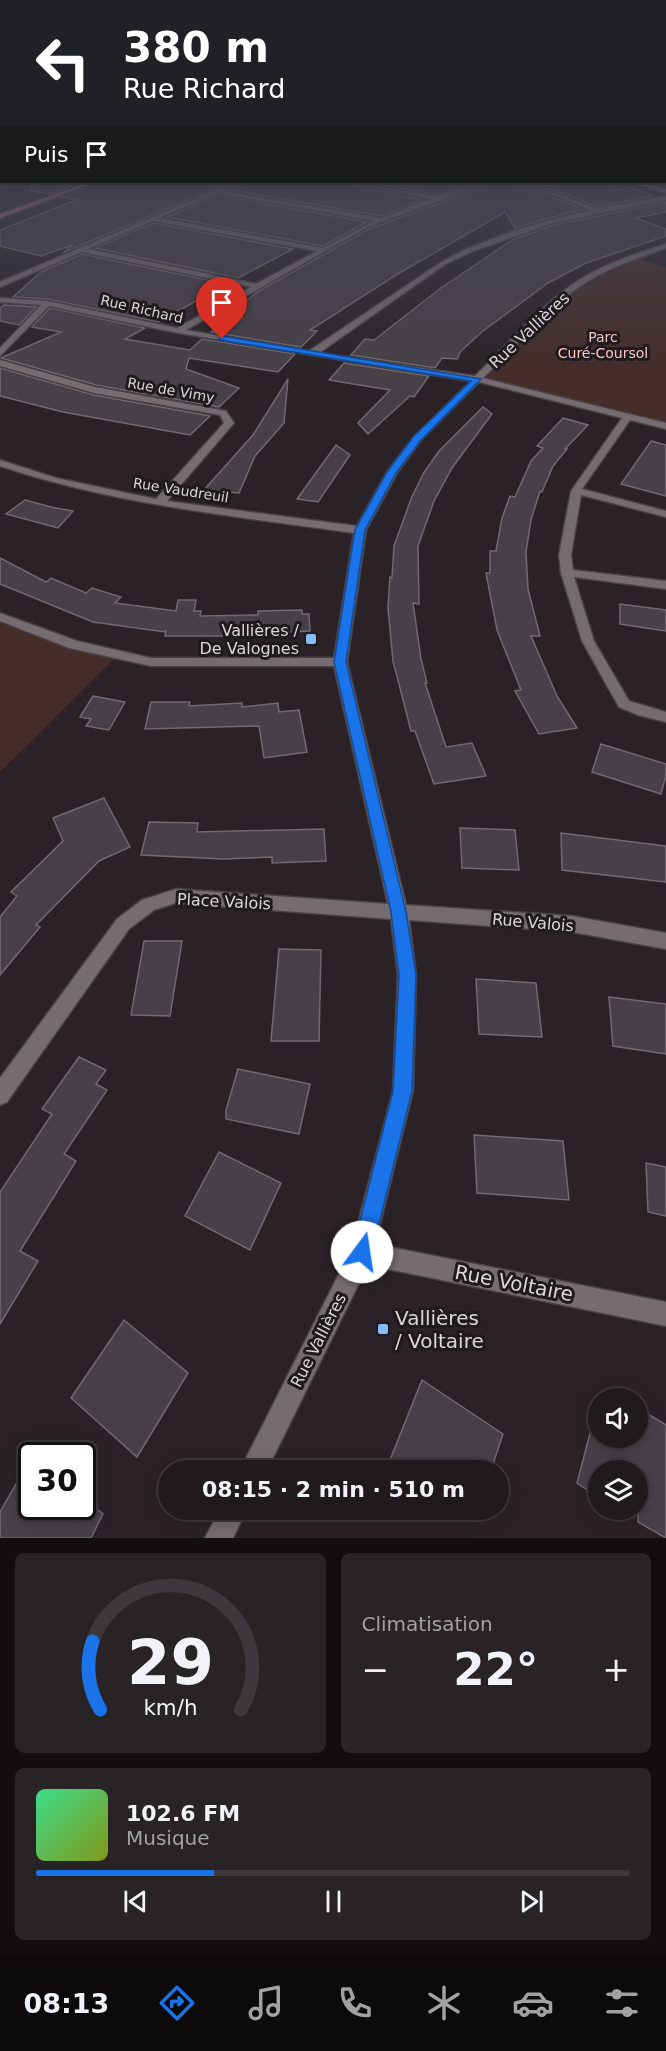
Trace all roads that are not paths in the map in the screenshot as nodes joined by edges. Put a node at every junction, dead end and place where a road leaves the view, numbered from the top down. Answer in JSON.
{"nodes":[{"id":1,"x":123,"y":232,"type":"edge"},
{"id":2,"x":223,"y":232,"type":"edge"},
{"id":3,"x":359,"y":232,"type":"edge"},
{"id":4,"x":516,"y":232,"type":"edge"},
{"id":5,"x":666,"y":246,"type":"edge"},
{"id":6,"x":82,"y":250,"type":"junction"},
{"id":7,"x":325,"y":250,"type":"junction"},
{"id":8,"x":0,"y":285,"type":"edge"},
{"id":9,"x":259,"y":287,"type":"junction"},
{"id":10,"x":0,"y":300,"type":"edge"},
{"id":11,"x":47,"y":303,"type":"junction"},
{"id":12,"x":178,"y":331,"type":"junction"},
{"id":13,"x":0,"y":353,"type":"edge"},
{"id":14,"x":311,"y":354,"type":"junction"},
{"id":15,"x":0,"y":363,"type":"edge"},
{"id":16,"x":477,"y":379,"type":"junction"},
{"id":17,"x":627,"y":417,"type":"junction"},
{"id":18,"x":666,"y":426,"type":"edge"},
{"id":19,"x":0,"y":463,"type":"edge"},
{"id":20,"x":576,"y":491,"type":"junction"},
{"id":21,"x":159,"y":503,"type":"junction"},
{"id":22,"x":666,"y":514,"type":"edge"},
{"id":23,"x":360,"y":530,"type":"junction"},
{"id":24,"x":567,"y":573,"type":"junction"},
{"id":25,"x":666,"y":585,"type":"edge"},
{"id":26,"x":0,"y":616,"type":"edge"},
{"id":27,"x":340,"y":662,"type":"junction"},
{"id":28,"x":666,"y":717,"type":"edge"},
{"id":29,"x":399,"y":912,"type":"junction"},
{"id":30,"x":666,"y":941,"type":"edge"},
{"id":31,"x":0,"y":1095,"type":"edge"},
{"id":32,"x":362,"y":1252,"type":"junction"},
{"id":33,"x":666,"y":1314,"type":"edge"},
{"id":34,"x":258,"y":1460,"type":"edge"},
{"id":35,"x":228,"y":1520,"type":"edge"},
{"id":36,"x":219,"y":1538,"type":"edge"}],
"edges":[{"from":1,"to":6,"type":"street"},
{"from":2,"to":7,"type":"street"},
{"from":3,"to":7,"type":"street"},
{"from":4,"to":14,"type":"street"},
{"from":5,"to":16,"type":"street","name":"Rue Vallières"},
{"from":6,"to":8,"type":"street"},
{"from":6,"to":9,"type":"street"},
{"from":7,"to":9,"type":"street"},
{"from":9,"to":12,"type":"street"},
{"from":10,"to":11,"type":"street","name":"Rue Richard"},
{"from":11,"to":12,"type":"street","name":"Rue Richard"},
{"from":11,"to":13,"type":"street"},
{"from":12,"to":14,"type":"street","name":"Rue Richard"},
{"from":14,"to":16,"type":"street","name":"Rue Richard"},
{"from":15,"to":21,"type":"street","name":"Rue de Vimy"},
{"from":16,"to":17,"type":"street","name":"Rue Richard"},
{"from":16,"to":23,"type":"street","name":"Rue Vallières"},
{"from":17,"to":18,"type":"street","name":"Rue Richard"},
{"from":17,"to":20,"type":"street"},
{"from":19,"to":21,"type":"street","name":"Rue Vaudreuil"},
{"from":20,"to":22,"type":"street"},
{"from":20,"to":24,"type":"street"},
{"from":21,"to":23,"type":"street","name":"Rue Vaudreuil"},
{"from":23,"to":27,"type":"street","name":"Rue Vallières"},
{"from":24,"to":25,"type":"street"},
{"from":24,"to":28,"type":"street"},
{"from":26,"to":27,"type":"street"},
{"from":27,"to":29,"type":"street","name":"Rue Vallières"},
{"from":29,"to":30,"type":"street","name":"Rue Valois"},
{"from":29,"to":31,"type":"street","name":"Place Valois"},
{"from":29,"to":32,"type":"street","name":"Rue Vallières"},
{"from":32,"to":33,"type":"street","name":"Rue Voltaire"},
{"from":32,"to":34,"type":"street","name":"Rue Vallières"},
{"from":35,"to":36,"type":"street"}]}
